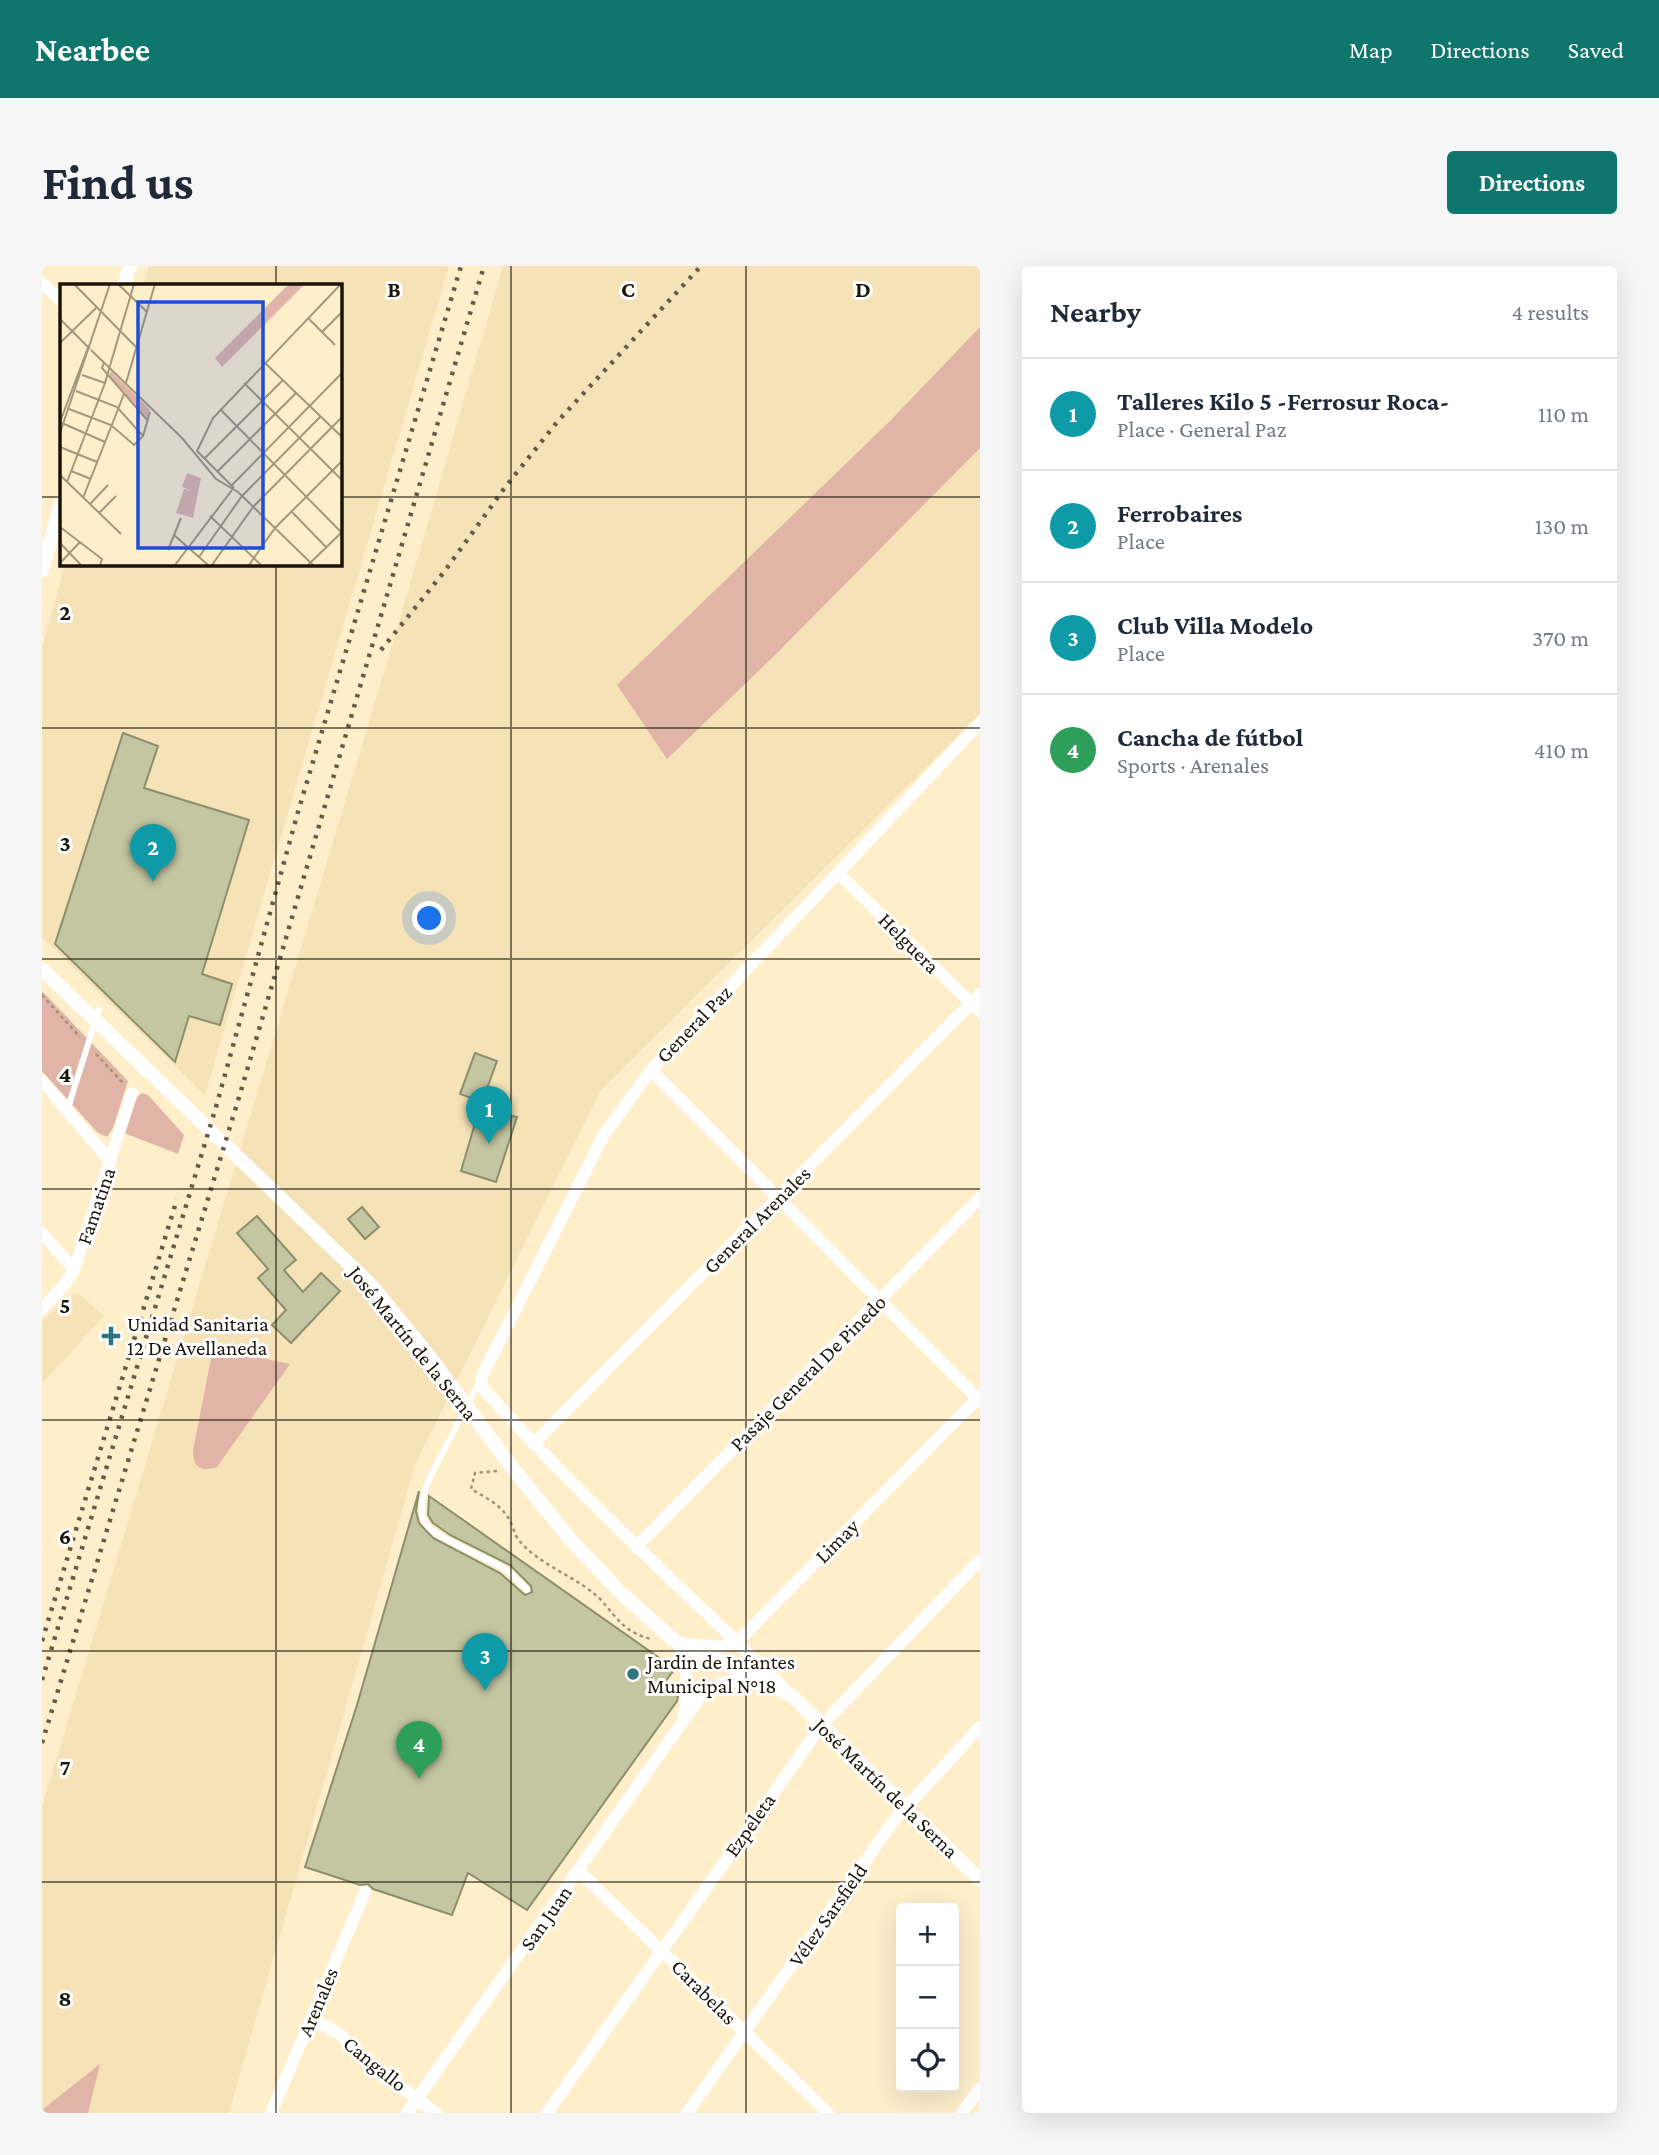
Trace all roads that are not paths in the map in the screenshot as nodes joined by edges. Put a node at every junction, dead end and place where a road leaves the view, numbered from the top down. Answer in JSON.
{"nodes":[{"id":1,"x":130,"y":266,"type":"edge"},
{"id":2,"x":42,"y":283,"type":"edge"},
{"id":3,"x":124,"y":284,"type":"edge"},
{"id":4,"x":60,"y":300,"type":"edge"},
{"id":5,"x":60,"y":507,"type":"edge"},
{"id":6,"x":42,"y":570,"type":"edge"},
{"id":7,"x":980,"y":723,"type":"edge"},
{"id":8,"x":838,"y":873,"type":"junction"},
{"id":9,"x":42,"y":969,"type":"edge"},
{"id":10,"x":977,"y":1003,"type":"edge"},
{"id":11,"x":99,"y":1009,"type":"dead end"},
{"id":12,"x":651,"y":1070,"type":"junction"},
{"id":13,"x":42,"y":1081,"type":"edge"},
{"id":14,"x":132,"y":1093,"type":"dead end"},
{"id":15,"x":67,"y":1110,"type":"junction"},
{"id":16,"x":111,"y":1162,"type":"junction"},
{"id":17,"x":780,"y":1197,"type":"junction"},
{"id":18,"x":980,"y":1198,"type":"edge"},
{"id":19,"x":42,"y":1233,"type":"edge"},
{"id":20,"x":74,"y":1270,"type":"junction"},
{"id":21,"x":881,"y":1299,"type":"junction"},
{"id":22,"x":42,"y":1309,"type":"edge"},
{"id":23,"x":481,"y":1378,"type":"junction"},
{"id":24,"x":979,"y":1398,"type":"edge"},
{"id":25,"x":533,"y":1444,"type":"junction"},
{"id":26,"x":636,"y":1547,"type":"junction"},
{"id":27,"x":980,"y":1560,"type":"edge"},
{"id":28,"x":527,"y":1590,"type":"dead end"},
{"id":29,"x":676,"y":1642,"type":"junction"},
{"id":30,"x":737,"y":1642,"type":"junction"},
{"id":31,"x":762,"y":1680,"type":"junction"},
{"id":32,"x":792,"y":1696,"type":"junction"},
{"id":33,"x":682,"y":1721,"type":"junction"},
{"id":34,"x":821,"y":1726,"type":"junction"},
{"id":35,"x":980,"y":1727,"type":"edge"},
{"id":36,"x":905,"y":1806,"type":"junction"},
{"id":37,"x":579,"y":1871,"type":"junction"},
{"id":38,"x":980,"y":1880,"type":"edge"},
{"id":39,"x":365,"y":1892,"type":"dead end"},
{"id":40,"x":662,"y":1949,"type":"junction"},
{"id":41,"x":312,"y":2018,"type":"junction"},
{"id":42,"x":745,"y":2033,"type":"junction"},
{"id":43,"x":980,"y":2088,"type":"edge"},
{"id":44,"x":417,"y":2098,"type":"junction"},
{"id":45,"x":271,"y":2113,"type":"edge"},
{"id":46,"x":407,"y":2113,"type":"edge"},
{"id":47,"x":436,"y":2113,"type":"edge"},
{"id":48,"x":547,"y":2113,"type":"edge"},
{"id":49,"x":687,"y":2113,"type":"edge"},
{"id":50,"x":828,"y":2113,"type":"edge"},
{"id":51,"x":962,"y":2113,"type":"edge"}],
"edges":[{"from":1,"to":3,"type":"street"},
{"from":2,"to":4,"type":"street"},
{"from":5,"to":6,"type":"street"},
{"from":7,"to":8,"type":"street","name":"General Paz"},
{"from":8,"to":10,"type":"street","name":"Helguera"},
{"from":8,"to":12,"type":"street","name":"General Paz"},
{"from":9,"to":29,"type":"street","name":"José Martín de la Serna"},
{"from":10,"to":17,"type":"street","name":"General Arenales"},
{"from":11,"to":15,"type":"lane"},
{"from":12,"to":17,"type":"street"},
{"from":12,"to":23,"type":"street","name":"General Paz"},
{"from":13,"to":15,"type":"street"},
{"from":14,"to":16,"type":"street","name":"Famatina"},
{"from":15,"to":16,"type":"street"},
{"from":16,"to":20,"type":"street","name":"Famatina"},
{"from":17,"to":21,"type":"street"},
{"from":17,"to":25,"type":"street","name":"General Arenales"},
{"from":18,"to":21,"type":"street","name":"Pasaje General De Pinedo"},
{"from":19,"to":20,"type":"street"},
{"from":20,"to":22,"type":"street","name":"Famatina"},
{"from":21,"to":24,"type":"street"},
{"from":21,"to":26,"type":"street","name":"Pasaje General De Pinedo"},
{"from":23,"to":25,"type":"street","name":"José Martín de la Serna"},
{"from":23,"to":28,"type":"lane"},
{"from":24,"to":30,"type":"street","name":"Limay"},
{"from":25,"to":26,"type":"street","name":"José Martín de la Serna"},
{"from":26,"to":30,"type":"street","name":"José Martín de la Serna"},
{"from":27,"to":34,"type":"street","name":"Ezpeleta"},
{"from":29,"to":30,"type":"street"},
{"from":29,"to":31,"type":"street","name":"José Martín de la Serna"},
{"from":29,"to":33,"type":"street","name":"San Juan"},
{"from":30,"to":32,"type":"street","name":"José Martín de la Serna"},
{"from":31,"to":32,"type":"street","name":"José Martín de la Serna"},
{"from":31,"to":33,"type":"street","name":"San Juan"},
{"from":32,"to":34,"type":"street","name":"José Martín de la Serna"},
{"from":33,"to":37,"type":"street","name":"San Juan"},
{"from":34,"to":36,"type":"street","name":"José Martín de la Serna"},
{"from":34,"to":40,"type":"street","name":"Ezpeleta"},
{"from":35,"to":36,"type":"street","name":"Vélez Sarsfield"},
{"from":36,"to":38,"type":"street","name":"José Martín de la Serna"},
{"from":36,"to":42,"type":"street","name":"Vélez Sarsfield"},
{"from":37,"to":40,"type":"street","name":"Carabelas"},
{"from":37,"to":44,"type":"street","name":"San Juan"},
{"from":39,"to":41,"type":"street","name":"Arenales"},
{"from":40,"to":42,"type":"street","name":"Carabelas"},
{"from":40,"to":48,"type":"street","name":"Ezpeleta"},
{"from":41,"to":44,"type":"street","name":"Cangallo"},
{"from":41,"to":45,"type":"street","name":"Arenales"},
{"from":42,"to":49,"type":"street","name":"Vélez Sarsfield"},
{"from":42,"to":50,"type":"street","name":"Carabelas"},
{"from":43,"to":51,"type":"street"},
{"from":44,"to":46,"type":"street","name":"San Juan"},
{"from":44,"to":47,"type":"street","name":"Cangallo"}]}
